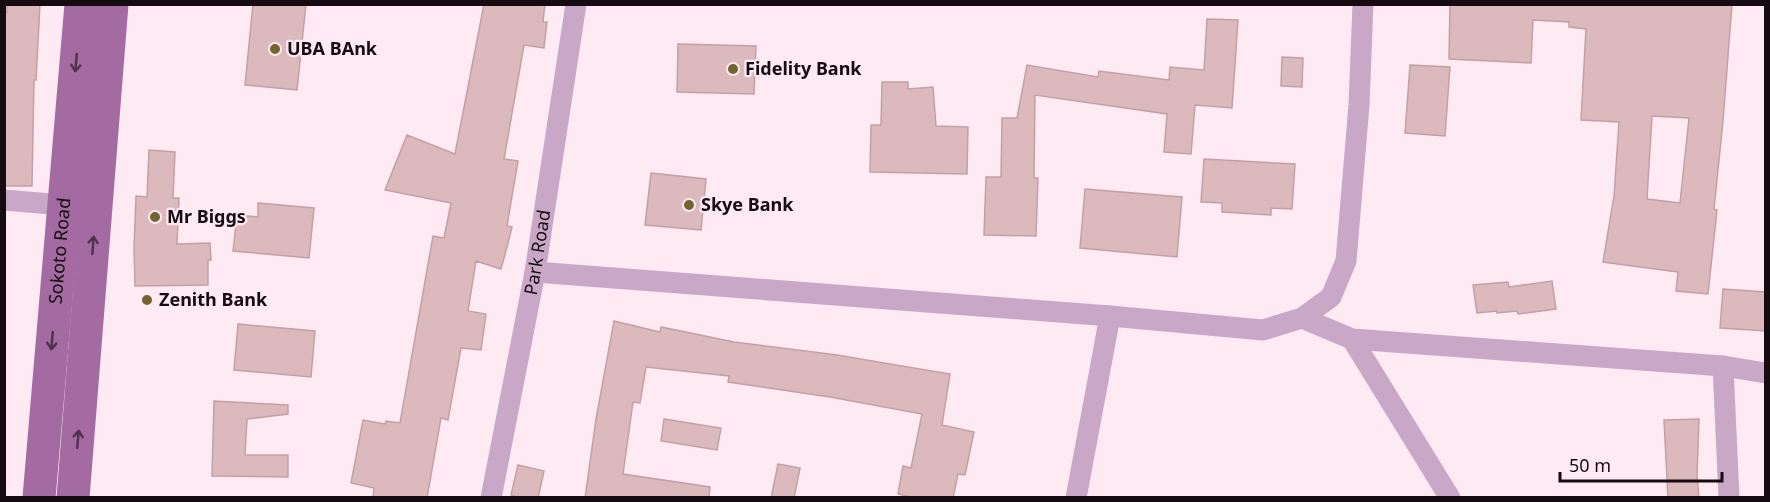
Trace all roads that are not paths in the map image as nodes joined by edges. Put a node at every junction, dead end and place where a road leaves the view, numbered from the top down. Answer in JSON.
{"nodes":[{"id":1,"x":81,"y":4,"type":"edge"},
{"id":2,"x":112,"y":4,"type":"edge"},
{"id":3,"x":576,"y":4,"type":"edge"},
{"id":4,"x":1363,"y":4,"type":"edge"},
{"id":5,"x":4,"y":200,"type":"edge"},
{"id":6,"x":63,"y":205,"type":"junction"},
{"id":7,"x":535,"y":272,"type":"junction"},
{"id":8,"x":1110,"y":316,"type":"junction"},
{"id":9,"x":1302,"y":318,"type":"junction"},
{"id":10,"x":1352,"y":339,"type":"junction"},
{"id":11,"x":1723,"y":366,"type":"junction"},
{"id":12,"x":1766,"y":373,"type":"edge"},
{"id":13,"x":39,"y":498,"type":"edge"},
{"id":14,"x":73,"y":498,"type":"edge"},
{"id":15,"x":491,"y":498,"type":"edge"},
{"id":16,"x":1076,"y":498,"type":"edge"},
{"id":17,"x":1450,"y":498,"type":"edge"},
{"id":18,"x":1729,"y":498,"type":"edge"}],
"edges":[{"from":1,"to":6,"type":"main road","name":"Sokoto Road","one_way":true},
{"from":14,"to":2,"type":"main road","name":"Sokoto Road","one_way":true},
{"from":3,"to":7,"type":"street","name":"Park Road"},
{"from":4,"to":9,"type":"street"},
{"from":5,"to":6,"type":"street"},
{"from":6,"to":13,"type":"main road","name":"Sokoto Road","one_way":true},
{"from":7,"to":8,"type":"street"},
{"from":7,"to":15,"type":"street","name":"Park Road"},
{"from":8,"to":9,"type":"street"},
{"from":8,"to":16,"type":"street"},
{"from":9,"to":10,"type":"street"},
{"from":10,"to":11,"type":"street"},
{"from":10,"to":17,"type":"street"},
{"from":11,"to":12,"type":"street"},
{"from":11,"to":18,"type":"street"}]}
